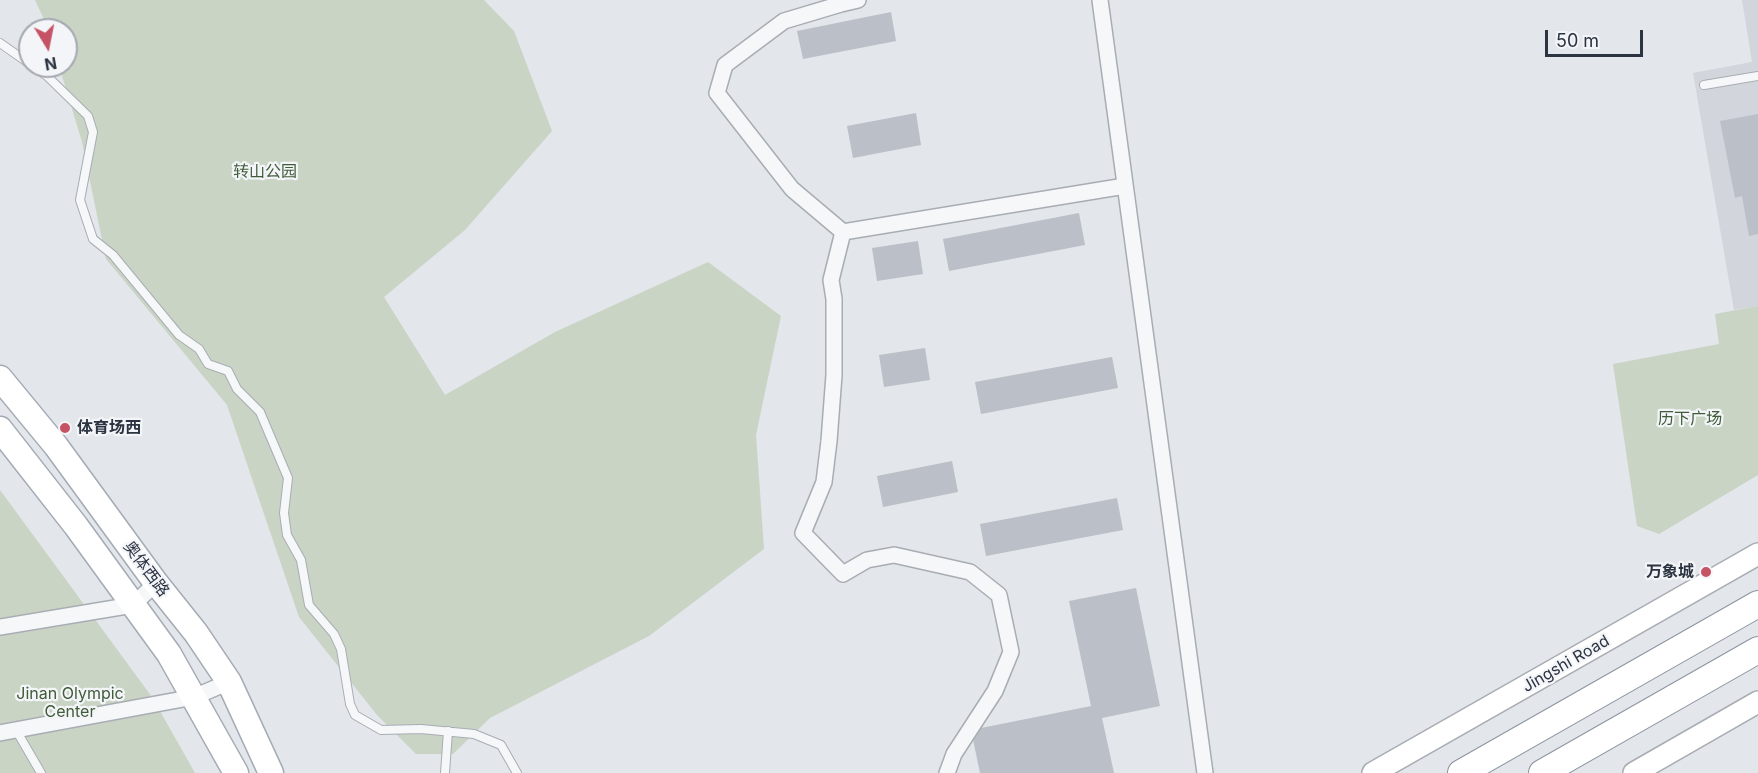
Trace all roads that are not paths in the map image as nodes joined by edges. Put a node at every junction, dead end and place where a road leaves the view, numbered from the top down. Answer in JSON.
{"nodes":[{"id":1,"x":858,"y":0,"type":"edge"},
{"id":2,"x":1100,"y":0,"type":"edge"},
{"id":3,"x":0,"y":43,"type":"edge"},
{"id":4,"x":18,"y":55,"type":"edge"},
{"id":5,"x":1758,"y":76,"type":"edge"},
{"id":6,"x":49,"y":78,"type":"edge"},
{"id":7,"x":1704,"y":85,"type":"dead end"},
{"id":8,"x":1125,"y":186,"type":"junction"},
{"id":9,"x":843,"y":232,"type":"junction"},
{"id":10,"x":0,"y":378,"type":"edge"},
{"id":11,"x":0,"y":429,"type":"edge"},
{"id":12,"x":1758,"y":554,"type":"edge"},
{"id":13,"x":156,"y":583,"type":"junction"},
{"id":14,"x":133,"y":604,"type":"junction"},
{"id":15,"x":1758,"y":604,"type":"edge"},
{"id":16,"x":0,"y":627,"type":"edge"},
{"id":17,"x":1758,"y":650,"type":"edge"},
{"id":18,"x":229,"y":682,"type":"junction"},
{"id":19,"x":194,"y":697,"type":"junction"},
{"id":20,"x":1758,"y":702,"type":"edge"},
{"id":21,"x":16,"y":730,"type":"junction"},
{"id":22,"x":448,"y":731,"type":"junction"},
{"id":23,"x":0,"y":733,"type":"edge"},
{"id":24,"x":41,"y":773,"type":"edge"},
{"id":25,"x":236,"y":773,"type":"edge"},
{"id":26,"x":271,"y":773,"type":"edge"},
{"id":27,"x":445,"y":773,"type":"edge"},
{"id":28,"x":517,"y":773,"type":"edge"},
{"id":29,"x":947,"y":773,"type":"edge"},
{"id":30,"x":1205,"y":773,"type":"edge"},
{"id":31,"x":1373,"y":773,"type":"edge"},
{"id":32,"x":1461,"y":773,"type":"edge"},
{"id":33,"x":1542,"y":773,"type":"edge"},
{"id":34,"x":1634,"y":773,"type":"edge"}],
"edges":[{"from":1,"to":9,"type":"street"},
{"from":2,"to":8,"type":"street"},
{"from":3,"to":4,"type":"lane"},
{"from":5,"to":7,"type":"lane"},
{"from":6,"to":22,"type":"lane"},
{"from":8,"to":9,"type":"street"},
{"from":8,"to":30,"type":"street"},
{"from":9,"to":29,"type":"street"},
{"from":10,"to":13,"type":"main road","name":"奥体西路"},
{"from":11,"to":14,"type":"main road","name":"奥体西路"},
{"from":12,"to":31,"type":"main road","name":"Jingshi Road"},
{"from":13,"to":14,"type":"street"},
{"from":13,"to":18,"type":"main road","name":"奥体西路"},
{"from":14,"to":16,"type":"street"},
{"from":14,"to":19,"type":"main road","name":"奥体西路"},
{"from":15,"to":32,"type":"highway"},
{"from":17,"to":33,"type":"highway"},
{"from":18,"to":19,"type":"street"},
{"from":18,"to":26,"type":"main road","name":"奥体西路"},
{"from":19,"to":21,"type":"street"},
{"from":19,"to":25,"type":"main road","name":"奥体西路"},
{"from":20,"to":34,"type":"main road"},
{"from":21,"to":23,"type":"street"},
{"from":21,"to":24,"type":"lane"},
{"from":22,"to":27,"type":"lane"},
{"from":22,"to":28,"type":"lane"}]}
